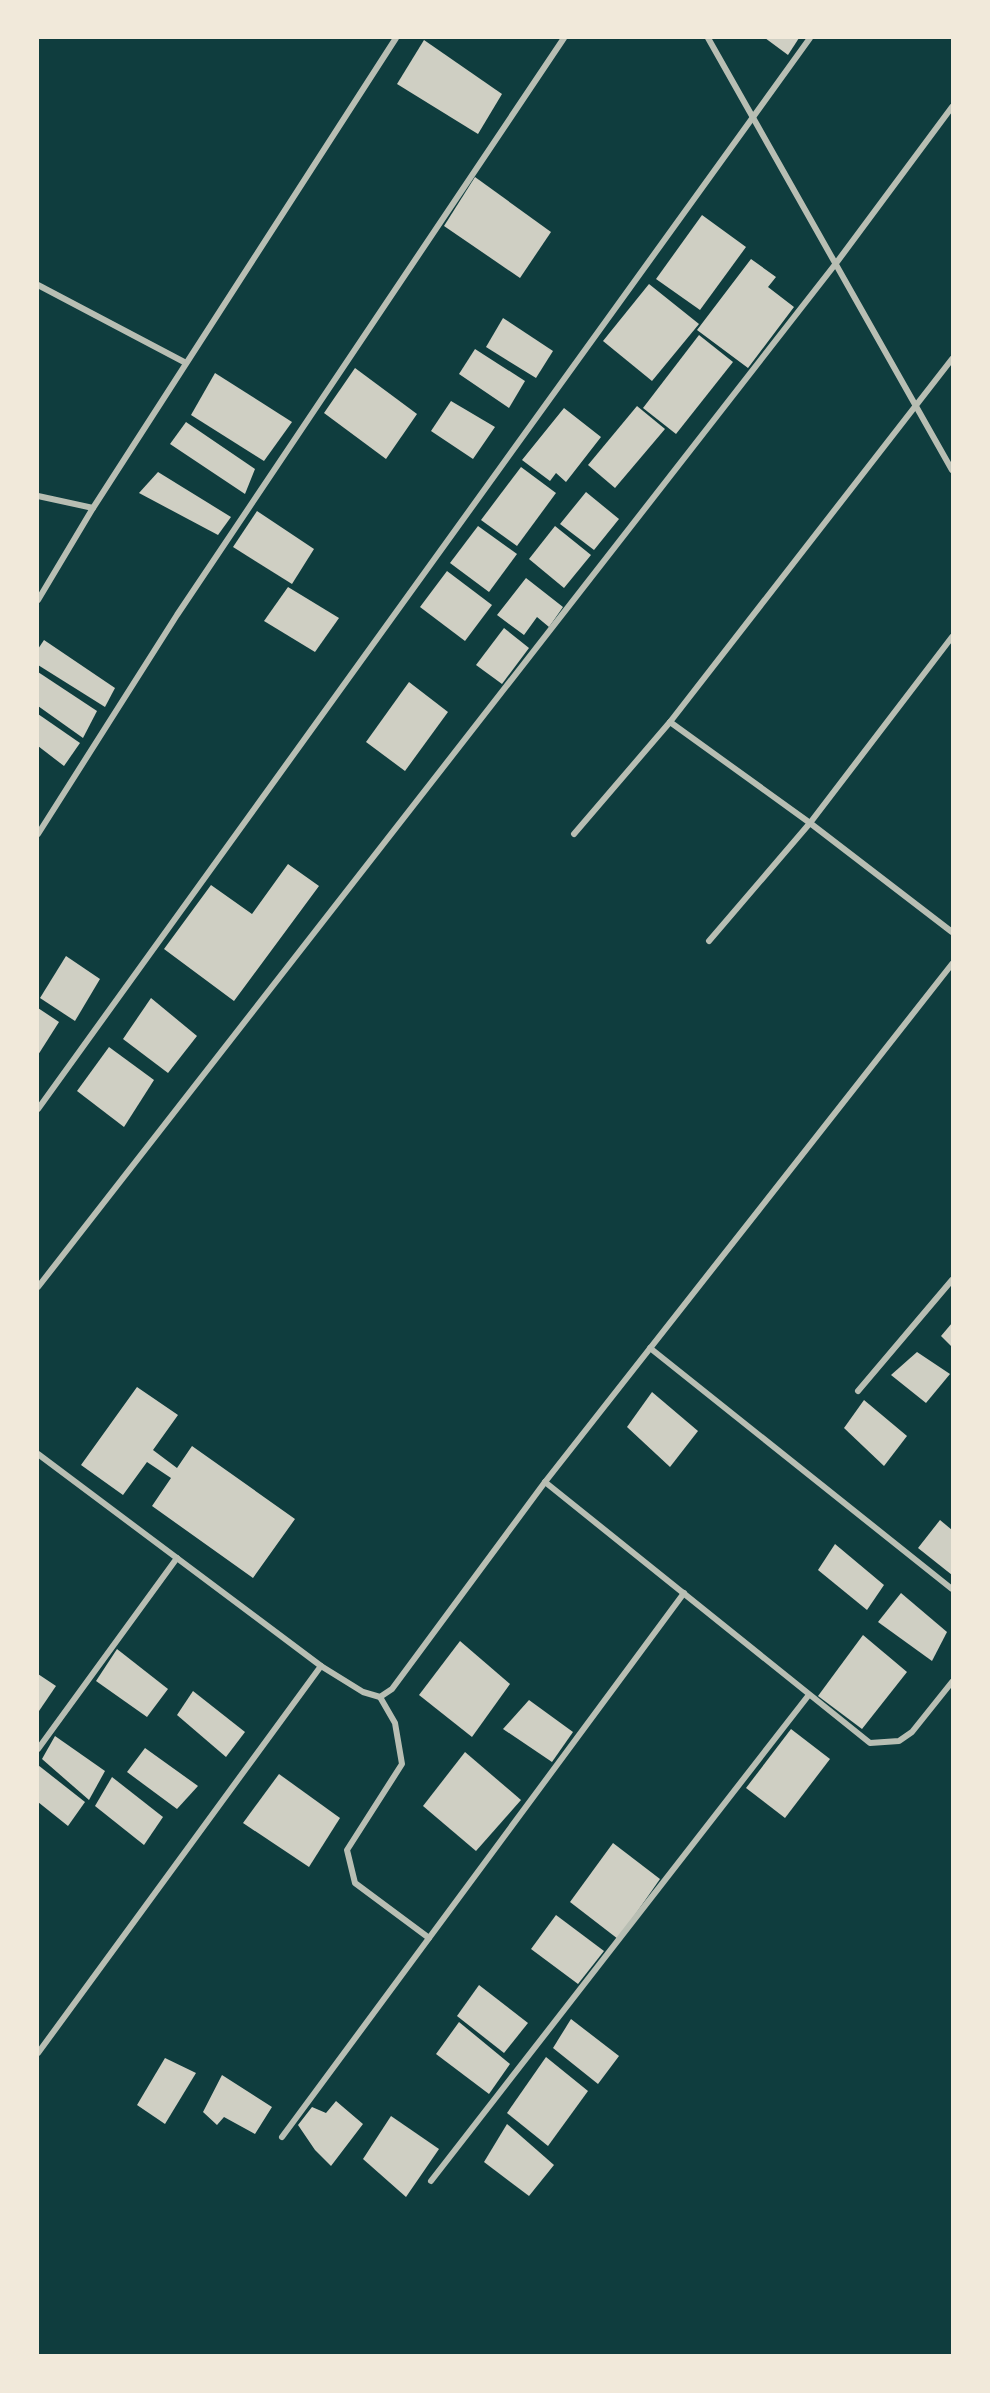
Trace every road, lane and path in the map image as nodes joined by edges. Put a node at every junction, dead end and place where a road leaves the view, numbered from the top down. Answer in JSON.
{"nodes":[{"id":1,"x":396,"y":38,"type":"edge"},
{"id":2,"x":564,"y":38,"type":"edge"},
{"id":3,"x":708,"y":38,"type":"edge"},
{"id":4,"x":810,"y":38,"type":"edge"},
{"id":5,"x":952,"y":107,"type":"edge"},
{"id":6,"x":751,"y":117,"type":"junction"},
{"id":7,"x":837,"y":262,"type":"junction"},
{"id":8,"x":38,"y":285,"type":"edge"},
{"id":9,"x":952,"y":359,"type":"edge"},
{"id":10,"x":186,"y":363,"type":"junction"},
{"id":11,"x":916,"y":404,"type":"junction"},
{"id":12,"x":952,"y":470,"type":"edge"},
{"id":13,"x":38,"y":496,"type":"edge"},
{"id":14,"x":93,"y":508,"type":"junction"},
{"id":15,"x":38,"y":600,"type":"edge"},
{"id":16,"x":952,"y":637,"type":"edge"},
{"id":17,"x":669,"y":722,"type":"junction"},
{"id":18,"x":810,"y":823,"type":"junction"},
{"id":19,"x":38,"y":834,"type":"edge"},
{"id":20,"x":574,"y":834,"type":"dead end"},
{"id":21,"x":952,"y":932,"type":"edge"},
{"id":22,"x":709,"y":941,"type":"dead end"},
{"id":23,"x":952,"y":964,"type":"edge"},
{"id":24,"x":38,"y":1109,"type":"edge"},
{"id":25,"x":952,"y":1280,"type":"edge"},
{"id":26,"x":38,"y":1287,"type":"edge"},
{"id":27,"x":650,"y":1348,"type":"junction"},
{"id":28,"x":858,"y":1391,"type":"dead end"},
{"id":29,"x":38,"y":1454,"type":"edge"},
{"id":30,"x":545,"y":1482,"type":"junction"},
{"id":31,"x":177,"y":1558,"type":"junction"},
{"id":32,"x":952,"y":1589,"type":"edge"},
{"id":33,"x":684,"y":1593,"type":"junction"},
{"id":34,"x":321,"y":1666,"type":"junction"},
{"id":35,"x":952,"y":1682,"type":"edge"},
{"id":36,"x":808,"y":1696,"type":"junction"},
{"id":37,"x":380,"y":1697,"type":"junction"},
{"id":38,"x":38,"y":1749,"type":"edge"},
{"id":39,"x":429,"y":1938,"type":"junction"},
{"id":40,"x":38,"y":2053,"type":"edge"},
{"id":41,"x":282,"y":2137,"type":"dead end"},
{"id":42,"x":431,"y":2181,"type":"dead end"}],
"edges":[{"from":1,"to":10,"type":"street"},
{"from":2,"to":19,"type":"street"},
{"from":3,"to":6,"type":"street"},
{"from":4,"to":6,"type":"street"},
{"from":5,"to":7,"type":"street"},
{"from":6,"to":7,"type":"street"},
{"from":6,"to":24,"type":"street"},
{"from":7,"to":11,"type":"street"},
{"from":7,"to":26,"type":"street"},
{"from":8,"to":10,"type":"street"},
{"from":9,"to":11,"type":"street"},
{"from":10,"to":14,"type":"street"},
{"from":11,"to":12,"type":"street"},
{"from":11,"to":17,"type":"street"},
{"from":13,"to":14,"type":"street"},
{"from":14,"to":15,"type":"street"},
{"from":16,"to":18,"type":"street"},
{"from":17,"to":18,"type":"street"},
{"from":17,"to":20,"type":"street"},
{"from":18,"to":21,"type":"street"},
{"from":18,"to":22,"type":"street"},
{"from":23,"to":27,"type":"street"},
{"from":25,"to":28,"type":"street"},
{"from":27,"to":30,"type":"street"},
{"from":27,"to":32,"type":"street"},
{"from":29,"to":31,"type":"street"},
{"from":30,"to":33,"type":"street"},
{"from":30,"to":37,"type":"street"},
{"from":31,"to":34,"type":"street"},
{"from":31,"to":38,"type":"street"},
{"from":33,"to":36,"type":"street"},
{"from":33,"to":39,"type":"street"},
{"from":34,"to":37,"type":"street"},
{"from":34,"to":40,"type":"street"},
{"from":35,"to":36,"type":"street"},
{"from":36,"to":42,"type":"street"},
{"from":37,"to":39,"type":"street"},
{"from":39,"to":41,"type":"street"}]}
